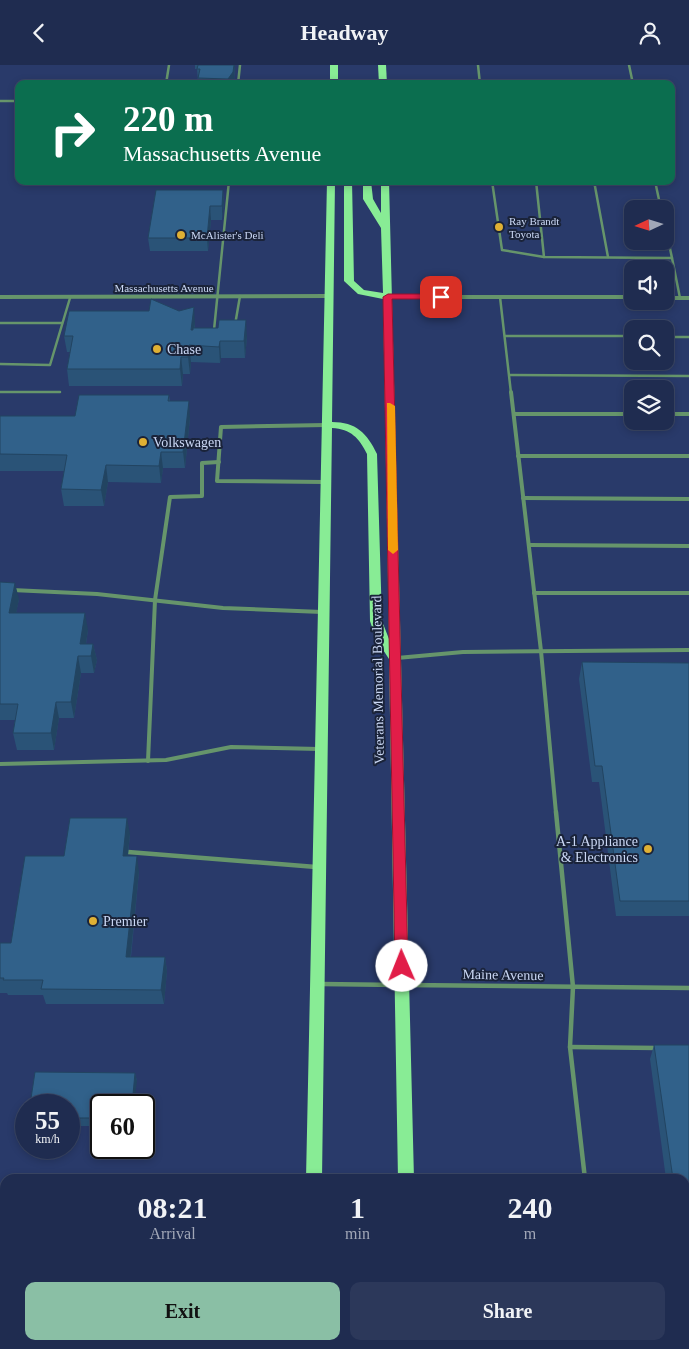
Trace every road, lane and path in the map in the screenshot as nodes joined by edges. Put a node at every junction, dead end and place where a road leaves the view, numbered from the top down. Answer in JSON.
{"nodes":[{"id":1,"x":168,"y":65,"type":"edge"},
{"id":2,"x":240,"y":65,"type":"edge"},
{"id":3,"x":334,"y":65,"type":"edge"},
{"id":4,"x":382,"y":65,"type":"edge"},
{"id":5,"x":478,"y":65,"type":"edge"},
{"id":6,"x":629,"y":65,"type":"edge"},
{"id":7,"x":166,"y":80,"type":"edge"},
{"id":8,"x":238,"y":80,"type":"edge"},
{"id":9,"x":334,"y":80,"type":"edge"},
{"id":10,"x":383,"y":80,"type":"edge"},
{"id":11,"x":480,"y":80,"type":"edge"},
{"id":12,"x":632,"y":80,"type":"edge"},
{"id":13,"x":0,"y":101,"type":"edge"},
{"id":14,"x":15,"y":101,"type":"edge"},
{"id":15,"x":229,"y":185,"type":"edge"},
{"id":16,"x":331,"y":185,"type":"edge"},
{"id":17,"x":348,"y":185,"type":"edge"},
{"id":18,"x":367,"y":185,"type":"edge"},
{"id":19,"x":385,"y":185,"type":"edge"},
{"id":20,"x":493,"y":185,"type":"edge"},
{"id":21,"x":536,"y":185,"type":"edge"},
{"id":22,"x":595,"y":185,"type":"edge"},
{"id":23,"x":656,"y":185,"type":"edge"},
{"id":24,"x":659,"y":200,"type":"edge"},
{"id":25,"x":386,"y":228,"type":"junction"},
{"id":26,"x":670,"y":250,"type":"edge"},
{"id":27,"x":544,"y":257,"type":"junction"},
{"id":28,"x":608,"y":257,"type":"junction"},
{"id":29,"x":672,"y":258,"type":"junction"},
{"id":30,"x":217,"y":296,"type":"junction"},
{"id":31,"x":240,"y":296,"type":"junction"},
{"id":32,"x":328,"y":296,"type":"junction"},
{"id":33,"x":0,"y":297,"type":"edge"},
{"id":34,"x":70,"y":297,"type":"junction"},
{"id":35,"x":388,"y":297,"type":"junction"},
{"id":36,"x":500,"y":297,"type":"junction"},
{"id":37,"x":624,"y":297,"type":"edge"},
{"id":38,"x":674,"y":298,"type":"edge"},
{"id":39,"x":680,"y":298,"type":"junction"},
{"id":40,"x":689,"y":298,"type":"edge"},
{"id":41,"x":0,"y":323,"type":"edge"},
{"id":42,"x":62,"y":323,"type":"junction"},
{"id":43,"x":220,"y":329,"type":"edge"},
{"id":44,"x":235,"y":329,"type":"edge"},
{"id":45,"x":505,"y":336,"type":"junction"},
{"id":46,"x":624,"y":337,"type":"edge"},
{"id":47,"x":674,"y":337,"type":"edge"},
{"id":48,"x":689,"y":337,"type":"edge"},
{"id":49,"x":0,"y":364,"type":"edge"},
{"id":50,"x":510,"y":375,"type":"junction"},
{"id":51,"x":689,"y":376,"type":"edge"},
{"id":52,"x":60,"y":392,"type":"dead end"},
{"id":53,"x":0,"y":393,"type":"edge"},
{"id":54,"x":514,"y":414,"type":"junction"},
{"id":55,"x":624,"y":414,"type":"edge"},
{"id":56,"x":674,"y":414,"type":"edge"},
{"id":57,"x":689,"y":414,"type":"edge"},
{"id":58,"x":326,"y":425,"type":"junction"},
{"id":59,"x":518,"y":456,"type":"junction"},
{"id":60,"x":689,"y":456,"type":"edge"},
{"id":61,"x":219,"y":462,"type":"junction"},
{"id":62,"x":325,"y":482,"type":"junction"},
{"id":63,"x":523,"y":498,"type":"junction"},
{"id":64,"x":689,"y":499,"type":"edge"},
{"id":65,"x":528,"y":545,"type":"junction"},
{"id":66,"x":689,"y":545,"type":"edge"},
{"id":67,"x":7,"y":590,"type":"edge"},
{"id":68,"x":534,"y":593,"type":"junction"},
{"id":69,"x":689,"y":593,"type":"edge"},
{"id":70,"x":155,"y":600,"type":"junction"},
{"id":71,"x":323,"y":612,"type":"junction"},
{"id":72,"x":689,"y":650,"type":"edge"},
{"id":73,"x":540,"y":651,"type":"junction"},
{"id":74,"x":395,"y":658,"type":"junction"},
{"id":75,"x":320,"y":749,"type":"junction"},
{"id":76,"x":148,"y":761,"type":"junction"},
{"id":77,"x":0,"y":764,"type":"edge"},
{"id":78,"x":128,"y":852,"type":"edge"},
{"id":79,"x":318,"y":867,"type":"junction"},
{"id":80,"x":317,"y":984,"type":"junction"},
{"id":81,"x":402,"y":985,"type":"junction"},
{"id":82,"x":573,"y":987,"type":"junction"},
{"id":83,"x":689,"y":988,"type":"edge"},
{"id":84,"x":570,"y":1047,"type":"junction"},
{"id":85,"x":662,"y":1048,"type":"edge"},
{"id":86,"x":316,"y":1174,"type":"edge"},
{"id":87,"x":406,"y":1174,"type":"edge"},
{"id":88,"x":584,"y":1174,"type":"edge"}],
"edges":[{"from":1,"to":7,"type":"lane"},
{"from":2,"to":8,"type":"lane"},
{"from":3,"to":9,"type":"main road"},
{"from":4,"to":10,"type":"main road"},
{"from":5,"to":11,"type":"lane"},
{"from":6,"to":12,"type":"lane"},
{"from":13,"to":14,"type":"lane"},
{"from":15,"to":30,"type":"lane"},
{"from":16,"to":32,"type":"main road"},
{"from":17,"to":35,"type":"main road"},
{"from":18,"to":25,"type":"main road"},
{"from":19,"to":25,"type":"main road","name":"Veterans Memorial Boulevard"},
{"from":20,"to":27,"type":"lane"},
{"from":21,"to":27,"type":"lane"},
{"from":22,"to":28,"type":"lane"},
{"from":23,"to":24,"type":"lane"},
{"from":25,"to":35,"type":"main road","name":"Veterans Memorial Boulevard"},
{"from":26,"to":29,"type":"lane"},
{"from":27,"to":28,"type":"lane"},
{"from":28,"to":29,"type":"lane"},
{"from":29,"to":39,"type":"lane"},
{"from":30,"to":31,"type":"street","name":"Massachusetts Avenue"},
{"from":30,"to":34,"type":"street","name":"Massachusetts Avenue"},
{"from":30,"to":43,"type":"lane"},
{"from":31,"to":32,"type":"street","name":"Massachusetts Avenue"},
{"from":31,"to":44,"type":"lane"},
{"from":32,"to":58,"type":"main road"},
{"from":33,"to":34,"type":"street","name":"Massachusetts Avenue"},
{"from":34,"to":42,"type":"lane"},
{"from":35,"to":36,"type":"street"},
{"from":35,"to":74,"type":"main road","name":"Veterans Memorial Boulevard"},
{"from":36,"to":37,"type":"street"},
{"from":36,"to":45,"type":"lane"},
{"from":38,"to":39,"type":"street"},
{"from":39,"to":40,"type":"street"},
{"from":41,"to":42,"type":"lane"},
{"from":42,"to":49,"type":"lane"},
{"from":45,"to":46,"type":"lane"},
{"from":45,"to":50,"type":"lane"},
{"from":47,"to":48,"type":"lane"},
{"from":50,"to":51,"type":"lane"},
{"from":50,"to":54,"type":"lane"},
{"from":52,"to":53,"type":"lane"},
{"from":54,"to":55,"type":"lane"},
{"from":54,"to":59,"type":"lane"},
{"from":56,"to":57,"type":"lane"},
{"from":58,"to":61,"type":"lane"},
{"from":58,"to":62,"type":"main road"},
{"from":58,"to":74,"type":"main road"},
{"from":59,"to":60,"type":"lane"},
{"from":59,"to":63,"type":"lane"},
{"from":61,"to":62,"type":"lane"},
{"from":61,"to":70,"type":"lane"},
{"from":62,"to":71,"type":"main road"},
{"from":63,"to":64,"type":"lane"},
{"from":63,"to":65,"type":"lane"},
{"from":65,"to":66,"type":"lane"},
{"from":65,"to":68,"type":"lane"},
{"from":67,"to":70,"type":"lane"},
{"from":68,"to":69,"type":"lane"},
{"from":68,"to":73,"type":"lane"},
{"from":70,"to":71,"type":"lane"},
{"from":70,"to":76,"type":"lane"},
{"from":71,"to":75,"type":"main road"},
{"from":72,"to":73,"type":"lane"},
{"from":73,"to":74,"type":"lane"},
{"from":73,"to":82,"type":"lane"},
{"from":74,"to":81,"type":"main road","name":"Veterans Memorial Boulevard"},
{"from":75,"to":76,"type":"lane"},
{"from":75,"to":79,"type":"main road"},
{"from":76,"to":77,"type":"lane"},
{"from":78,"to":79,"type":"lane"},
{"from":79,"to":80,"type":"main road"},
{"from":80,"to":81,"type":"lane","name":"Maine Avenue"},
{"from":80,"to":86,"type":"main road"},
{"from":81,"to":82,"type":"lane","name":"Maine Avenue"},
{"from":81,"to":87,"type":"main road","name":"Veterans Memorial Boulevard"},
{"from":82,"to":83,"type":"lane","name":"Maine Avenue"},
{"from":82,"to":84,"type":"lane"},
{"from":84,"to":85,"type":"lane"},
{"from":84,"to":88,"type":"lane"}]}
